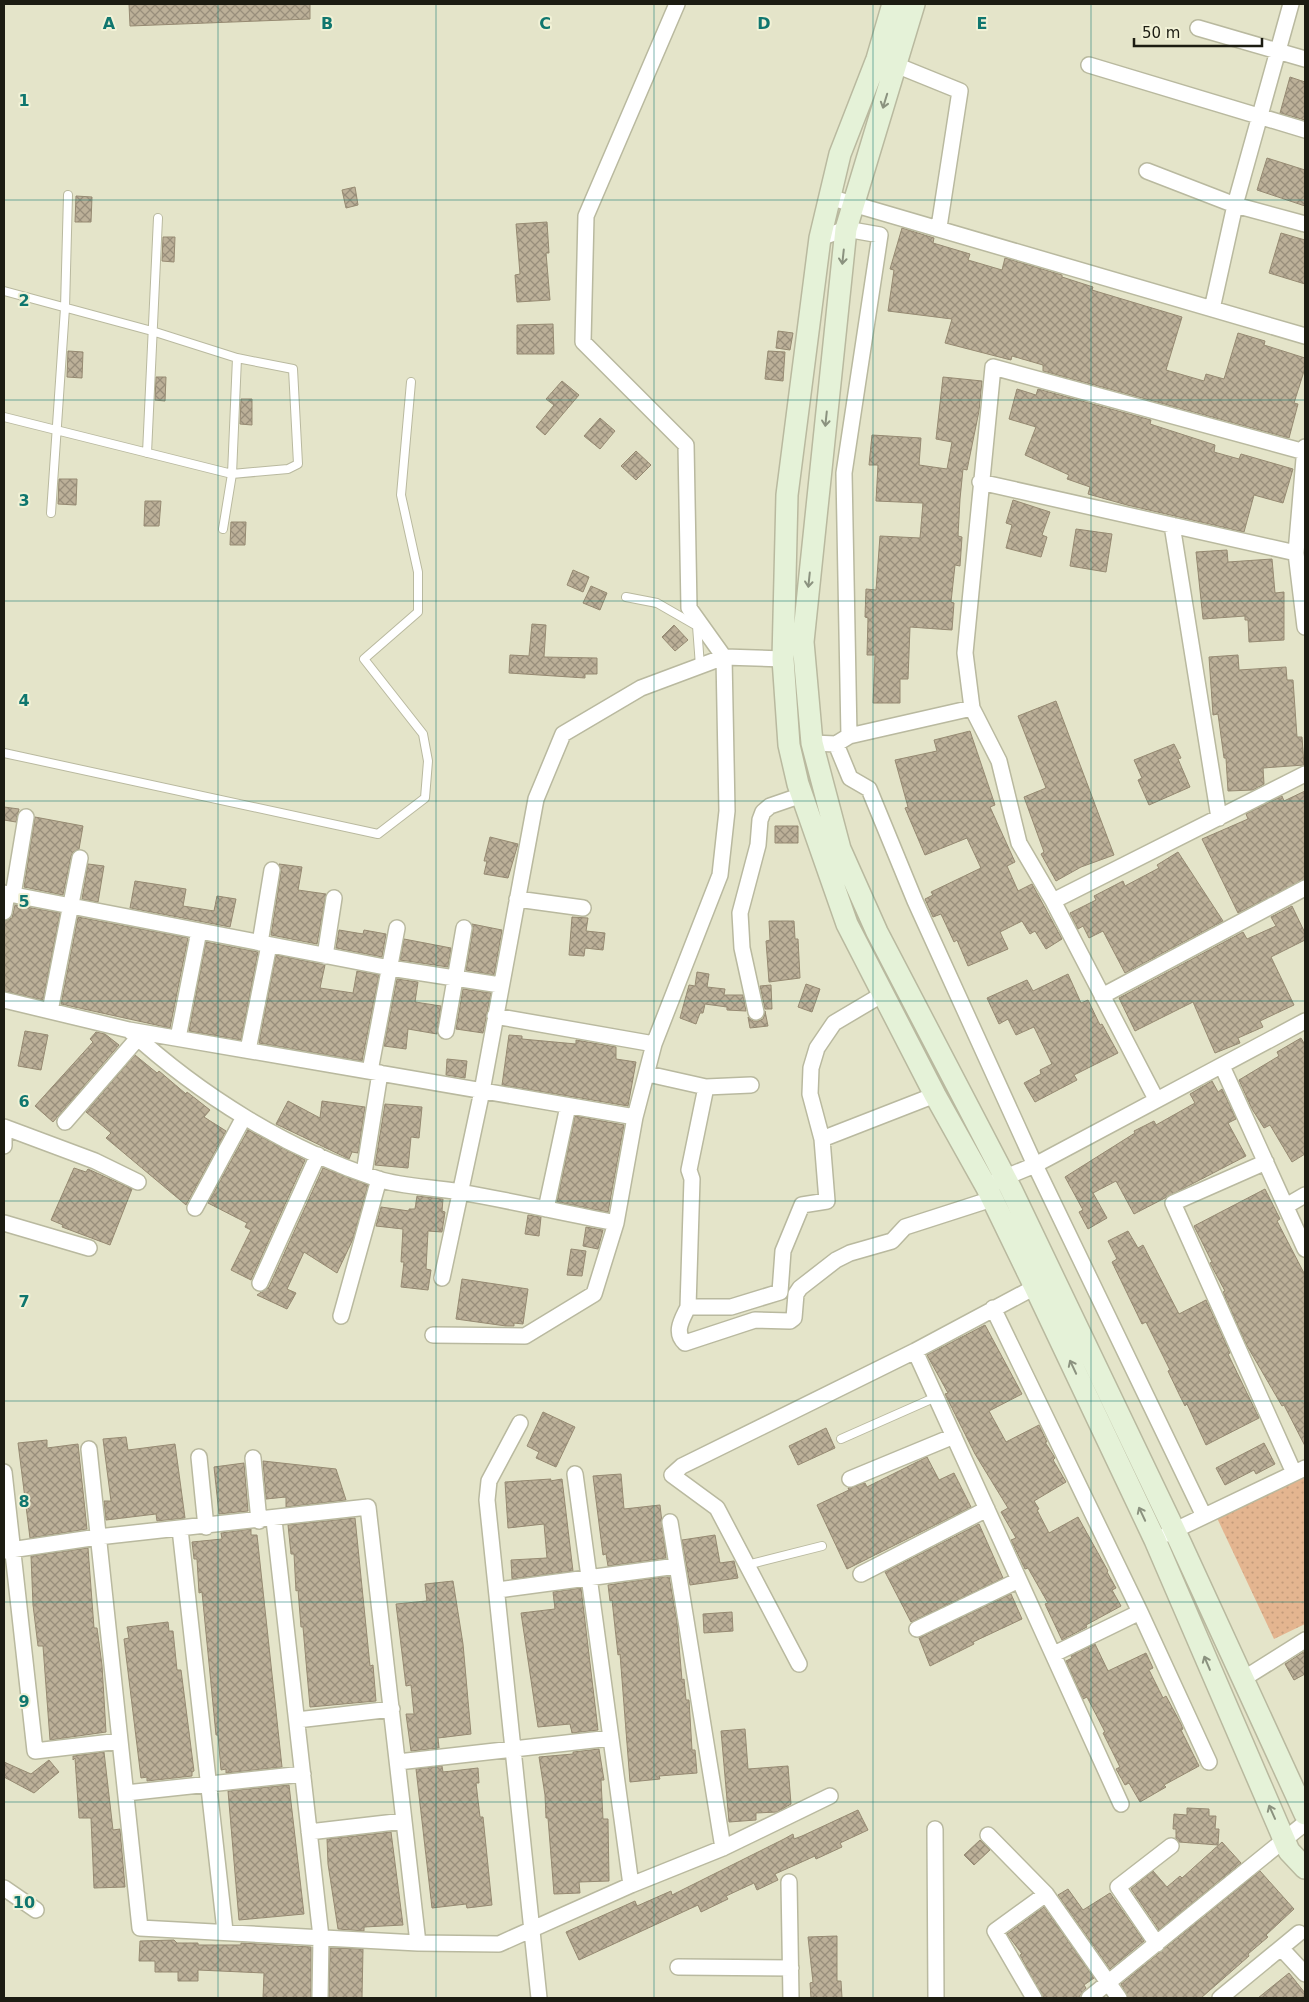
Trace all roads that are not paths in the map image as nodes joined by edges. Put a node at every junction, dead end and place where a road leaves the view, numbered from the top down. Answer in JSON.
{"nodes":[{"id":1,"x":677,"y":4,"type":"edge"},
{"id":2,"x":894,"y":4,"type":"edge"},
{"id":3,"x":914,"y":4,"type":"edge"},
{"id":4,"x":1291,"y":4,"type":"edge"},
{"id":5,"x":1198,"y":28,"type":"dead end"},
{"id":6,"x":1279,"y":53,"type":"junction"},
{"id":7,"x":1305,"y":59,"type":"edge"},
{"id":8,"x":886,"y":62,"type":"junction"},
{"id":9,"x":1089,"y":65,"type":"dead end"},
{"id":10,"x":1258,"y":118,"type":"junction"},
{"id":11,"x":1305,"y":130,"type":"edge"},
{"id":12,"x":1146,"y":171,"type":"dead end"},
{"id":13,"x":68,"y":195,"type":"dead end"},
{"id":14,"x":829,"y":197,"type":"junction"},
{"id":15,"x":854,"y":203,"type":"junction"},
{"id":16,"x":1235,"y":205,"type":"junction"},
{"id":17,"x":158,"y":218,"type":"dead end"},
{"id":18,"x":1305,"y":224,"type":"edge"},
{"id":19,"x":938,"y":227,"type":"junction"},
{"id":20,"x":846,"y":229,"type":"junction"},
{"id":21,"x":820,"y":238,"type":"junction"},
{"id":22,"x":4,"y":291,"type":"edge"},
{"id":23,"x":65,"y":308,"type":"junction"},
{"id":24,"x":1212,"y":309,"type":"junction"},
{"id":25,"x":152,"y":331,"type":"junction"},
{"id":26,"x":1305,"y":336,"type":"edge"},
{"id":27,"x":237,"y":358,"type":"junction"},
{"id":28,"x":411,"y":382,"type":"dead end"},
{"id":29,"x":4,"y":418,"type":"edge"},
{"id":30,"x":58,"y":430,"type":"junction"},
{"id":31,"x":1305,"y":450,"type":"edge"},
{"id":32,"x":147,"y":453,"type":"junction"},
{"id":33,"x":232,"y":474,"type":"junction"},
{"id":34,"x":980,"y":482,"type":"junction"},
{"id":35,"x":50,"y":513,"type":"dead end"},
{"id":36,"x":1172,"y":525,"type":"junction"},
{"id":37,"x":223,"y":529,"type":"dead end"},
{"id":38,"x":1296,"y":553,"type":"junction"},
{"id":39,"x":626,"y":597,"type":"dead end"},
{"id":40,"x":1305,"y":627,"type":"edge"},
{"id":41,"x":724,"y":657,"type":"junction"},
{"id":42,"x":783,"y":659,"type":"junction"},
{"id":43,"x":700,"y":666,"type":"junction"},
{"id":44,"x":972,"y":708,"type":"junction"},
{"id":45,"x":849,"y":736,"type":"junction"},
{"id":46,"x":812,"y":743,"type":"junction"},
{"id":47,"x":836,"y":744,"type":"junction"},
{"id":48,"x":4,"y":753,"type":"edge"},
{"id":49,"x":1305,"y":774,"type":"edge"},
{"id":50,"x":802,"y":794,"type":"junction"},
{"id":51,"x":26,"y":816,"type":"dead end"},
{"id":52,"x":1219,"y":818,"type":"junction"},
{"id":53,"x":80,"y":858,"type":"dead end"},
{"id":54,"x":272,"y":870,"type":"dead end"},
{"id":55,"x":1305,"y":888,"type":"edge"},
{"id":56,"x":8,"y":894,"type":"edge"},
{"id":57,"x":334,"y":898,"type":"dead end"},
{"id":58,"x":516,"y":899,"type":"junction"},
{"id":59,"x":1053,"y":901,"type":"junction"},
{"id":60,"x":71,"y":906,"type":"junction"},
{"id":61,"x":583,"y":908,"type":"dead end"},
{"id":62,"x":4,"y":912,"type":"edge"},
{"id":63,"x":397,"y":928,"type":"dead end"},
{"id":64,"x":464,"y":928,"type":"dead end"},
{"id":65,"x":199,"y":931,"type":"junction"},
{"id":66,"x":264,"y":944,"type":"junction"},
{"id":67,"x":325,"y":956,"type":"junction"},
{"id":68,"x":390,"y":968,"type":"junction"},
{"id":69,"x":455,"y":979,"type":"junction"},
{"id":70,"x":500,"y":986,"type":"junction"},
{"id":71,"x":883,"y":994,"type":"junction"},
{"id":72,"x":1102,"y":996,"type":"junction"},
{"id":73,"x":4,"y":1000,"type":"edge"},
{"id":74,"x":50,"y":1011,"type":"junction"},
{"id":75,"x":756,"y":1012,"type":"dead end"},
{"id":76,"x":495,"y":1016,"type":"junction"},
{"id":77,"x":1305,"y":1021,"type":"edge"},
{"id":78,"x":446,"y":1031,"type":"dead end"},
{"id":79,"x":133,"y":1034,"type":"junction"},
{"id":80,"x":178,"y":1038,"type":"junction"},
{"id":81,"x":654,"y":1044,"type":"junction"},
{"id":82,"x":248,"y":1050,"type":"junction"},
{"id":83,"x":1222,"y":1066,"type":"junction"},
{"id":84,"x":375,"y":1072,"type":"junction"},
{"id":85,"x":648,"y":1074,"type":"junction"},
{"id":86,"x":751,"y":1085,"type":"dead end"},
{"id":87,"x":706,"y":1087,"type":"junction"},
{"id":88,"x":482,"y":1091,"type":"junction"},
{"id":89,"x":935,"y":1095,"type":"junction"},
{"id":90,"x":1156,"y":1098,"type":"junction"},
{"id":91,"x":568,"y":1106,"type":"junction"},
{"id":92,"x":244,"y":1117,"type":"junction"},
{"id":93,"x":635,"y":1117,"type":"junction"},
{"id":94,"x":65,"y":1122,"type":"dead end"},
{"id":95,"x":4,"y":1127,"type":"edge"},
{"id":96,"x":4,"y":1131,"type":"edge"},
{"id":97,"x":822,"y":1139,"type":"junction"},
{"id":98,"x":4,"y":1146,"type":"edge"},
{"id":99,"x":318,"y":1155,"type":"junction"},
{"id":100,"x":1266,"y":1162,"type":"junction"},
{"id":101,"x":1036,"y":1165,"type":"junction"},
{"id":102,"x":364,"y":1173,"type":"junction"},
{"id":103,"x":1005,"y":1177,"type":"junction"},
{"id":104,"x":379,"y":1180,"type":"junction"},
{"id":105,"x":138,"y":1182,"type":"dead end"},
{"id":106,"x":460,"y":1192,"type":"junction"},
{"id":107,"x":989,"y":1193,"type":"junction"},
{"id":108,"x":1305,"y":1195,"type":"edge"},
{"id":109,"x":1286,"y":1206,"type":"junction"},
{"id":110,"x":195,"y":1208,"type":"dead end"},
{"id":111,"x":546,"y":1209,"type":"junction"},
{"id":112,"x":4,"y":1222,"type":"edge"},
{"id":113,"x":616,"y":1223,"type":"junction"},
{"id":114,"x":89,"y":1248,"type":"dead end"},
{"id":115,"x":1305,"y":1249,"type":"edge"},
{"id":116,"x":442,"y":1278,"type":"dead end"},
{"id":117,"x":260,"y":1283,"type":"dead end"},
{"id":118,"x":1035,"y":1287,"type":"junction"},
{"id":119,"x":688,"y":1307,"type":"junction"},
{"id":120,"x":993,"y":1308,"type":"junction"},
{"id":121,"x":341,"y":1316,"type":"dead end"},
{"id":122,"x":433,"y":1335,"type":"dead end"},
{"id":123,"x":915,"y":1351,"type":"junction"},
{"id":124,"x":936,"y":1397,"type":"junction"},
{"id":125,"x":520,"y":1423,"type":"dead end"},
{"id":126,"x":954,"y":1436,"type":"junction"},
{"id":127,"x":841,"y":1439,"type":"dead end"},
{"id":128,"x":89,"y":1449,"type":"dead end"},
{"id":129,"x":199,"y":1457,"type":"dead end"},
{"id":130,"x":252,"y":1458,"type":"dead end"},
{"id":131,"x":1300,"y":1470,"type":"edge"},
{"id":132,"x":4,"y":1472,"type":"edge"},
{"id":133,"x":576,"y":1474,"type":"dead end"},
{"id":134,"x":850,"y":1479,"type":"dead end"},
{"id":135,"x":987,"y":1509,"type":"junction"},
{"id":136,"x":1204,"y":1516,"type":"junction"},
{"id":137,"x":274,"y":1520,"type":"junction"},
{"id":138,"x":258,"y":1521,"type":"junction"},
{"id":139,"x":670,"y":1522,"type":"dead end"},
{"id":140,"x":206,"y":1527,"type":"junction"},
{"id":141,"x":180,"y":1529,"type":"junction"},
{"id":142,"x":1174,"y":1531,"type":"junction"},
{"id":143,"x":98,"y":1537,"type":"junction"},
{"id":144,"x":1155,"y":1540,"type":"junction"},
{"id":145,"x":822,"y":1546,"type":"dead end"},
{"id":146,"x":8,"y":1551,"type":"edge"},
{"id":147,"x":747,"y":1565,"type":"junction"},
{"id":148,"x":677,"y":1566,"type":"junction"},
{"id":149,"x":861,"y":1574,"type":"dead end"},
{"id":150,"x":589,"y":1576,"type":"junction"},
{"id":151,"x":1019,"y":1580,"type":"junction"},
{"id":152,"x":498,"y":1590,"type":"junction"},
{"id":153,"x":1140,"y":1612,"type":"junction"},
{"id":154,"x":917,"y":1629,"type":"dead end"},
{"id":155,"x":1305,"y":1640,"type":"edge"},
{"id":156,"x":1054,"y":1654,"type":"junction"},
{"id":157,"x":798,"y":1664,"type":"dead end"},
{"id":158,"x":1243,"y":1679,"type":"junction"},
{"id":159,"x":392,"y":1709,"type":"junction"},
{"id":160,"x":297,"y":1720,"type":"junction"},
{"id":161,"x":611,"y":1738,"type":"junction"},
{"id":162,"x":120,"y":1742,"type":"junction"},
{"id":163,"x":512,"y":1749,"type":"junction"},
{"id":164,"x":398,"y":1762,"type":"junction"},
{"id":165,"x":1209,"y":1762,"type":"dead end"},
{"id":166,"x":303,"y":1774,"type":"junction"},
{"id":167,"x":209,"y":1784,"type":"junction"},
{"id":168,"x":126,"y":1793,"type":"junction"},
{"id":169,"x":830,"y":1796,"type":"dead end"},
{"id":170,"x":1121,"y":1804,"type":"dead end"},
{"id":171,"x":1305,"y":1814,"type":"edge"},
{"id":172,"x":404,"y":1821,"type":"junction"},
{"id":173,"x":1305,"y":1823,"type":"edge"},
{"id":174,"x":935,"y":1829,"type":"dead end"},
{"id":175,"x":309,"y":1832,"type":"junction"},
{"id":176,"x":988,"y":1835,"type":"dead end"},
{"id":177,"x":1284,"y":1839,"type":"junction"},
{"id":178,"x":1171,"y":1846,"type":"dead end"},
{"id":179,"x":723,"y":1848,"type":"junction"},
{"id":180,"x":1305,"y":1868,"type":"edge"},
{"id":181,"x":789,"y":1882,"type":"dead end"},
{"id":182,"x":631,"y":1885,"type":"junction"},
{"id":183,"x":4,"y":1888,"type":"edge"},
{"id":184,"x":1046,"y":1894,"type":"junction"},
{"id":185,"x":36,"y":1910,"type":"dead end"},
{"id":186,"x":532,"y":1930,"type":"junction"},
{"id":187,"x":225,"y":1931,"type":"junction"},
{"id":188,"x":1300,"y":1933,"type":"dead end"},
{"id":189,"x":321,"y":1937,"type":"junction"},
{"id":190,"x":418,"y":1942,"type":"junction"},
{"id":191,"x":1157,"y":1944,"type":"junction"},
{"id":192,"x":1281,"y":1948,"type":"junction"},
{"id":193,"x":678,"y":1966,"type":"dead end"},
{"id":194,"x":791,"y":1968,"type":"junction"},
{"id":195,"x":1305,"y":1974,"type":"edge"},
{"id":196,"x":1108,"y":1984,"type":"junction"},
{"id":197,"x":320,"y":1998,"type":"edge"},
{"id":198,"x":539,"y":1998,"type":"edge"},
{"id":199,"x":791,"y":1998,"type":"edge"},
{"id":200,"x":936,"y":1998,"type":"edge"},
{"id":201,"x":1034,"y":1998,"type":"edge"},
{"id":202,"x":1089,"y":1998,"type":"edge"},
{"id":203,"x":1119,"y":1998,"type":"edge"},
{"id":204,"x":1220,"y":1998,"type":"edge"}],
"edges":[{"from":1,"to":41,"type":"street"},
{"from":2,"to":8,"type":"main road"},
{"from":3,"to":8,"type":"main road"},
{"from":4,"to":6,"type":"street"},
{"from":5,"to":6,"type":"street"},
{"from":6,"to":7,"type":"street"},
{"from":6,"to":10,"type":"street"},
{"from":8,"to":14,"type":"main road"},
{"from":8,"to":15,"type":"main road","one_way":true},
{"from":8,"to":19,"type":"street"},
{"from":9,"to":10,"type":"street"},
{"from":10,"to":11,"type":"street"},
{"from":10,"to":16,"type":"street"},
{"from":12,"to":16,"type":"street"},
{"from":13,"to":23,"type":"lane"},
{"from":14,"to":15,"type":"street"},
{"from":14,"to":21,"type":"main road"},
{"from":15,"to":19,"type":"street"},
{"from":15,"to":20,"type":"main road"},
{"from":16,"to":18,"type":"street"},
{"from":16,"to":24,"type":"street"},
{"from":17,"to":25,"type":"lane"},
{"from":19,"to":24,"type":"street"},
{"from":20,"to":21,"type":"street"},
{"from":20,"to":45,"type":"street"},
{"from":20,"to":46,"type":"main road","one_way":true},
{"from":21,"to":42,"type":"main road"},
{"from":22,"to":23,"type":"lane"},
{"from":23,"to":25,"type":"lane"},
{"from":23,"to":30,"type":"lane"},
{"from":24,"to":26,"type":"street"},
{"from":25,"to":27,"type":"lane"},
{"from":25,"to":32,"type":"lane"},
{"from":27,"to":33,"type":"lane"},
{"from":27,"to":33,"type":"lane"},
{"from":28,"to":48,"type":"lane"},
{"from":29,"to":30,"type":"lane"},
{"from":30,"to":32,"type":"lane"},
{"from":30,"to":35,"type":"lane"},
{"from":31,"to":34,"type":"street"},
{"from":31,"to":38,"type":"street"},
{"from":32,"to":33,"type":"lane"},
{"from":33,"to":37,"type":"lane"},
{"from":34,"to":36,"type":"street"},
{"from":34,"to":44,"type":"street"},
{"from":36,"to":38,"type":"street"},
{"from":36,"to":52,"type":"street"},
{"from":38,"to":40,"type":"street"},
{"from":39,"to":43,"type":"lane"},
{"from":41,"to":42,"type":"street"},
{"from":41,"to":43,"type":"street"},
{"from":41,"to":81,"type":"street"},
{"from":42,"to":50,"type":"main road"},
{"from":43,"to":58,"type":"street"},
{"from":44,"to":45,"type":"street"},
{"from":44,"to":59,"type":"street"},
{"from":45,"to":47,"type":"street"},
{"from":46,"to":47,"type":"street"},
{"from":46,"to":103,"type":"main road"},
{"from":47,"to":101,"type":"street"},
{"from":49,"to":52,"type":"street"},
{"from":50,"to":71,"type":"main road"},
{"from":50,"to":75,"type":"street"},
{"from":51,"to":56,"type":"street"},
{"from":52,"to":59,"type":"street"},
{"from":53,"to":60,"type":"street"},
{"from":54,"to":66,"type":"street"},
{"from":55,"to":72,"type":"street"},
{"from":56,"to":60,"type":"street"},
{"from":56,"to":62,"type":"street"},
{"from":57,"to":67,"type":"street"},
{"from":58,"to":61,"type":"street"},
{"from":58,"to":70,"type":"street"},
{"from":59,"to":72,"type":"street"},
{"from":60,"to":65,"type":"street"},
{"from":60,"to":74,"type":"street"},
{"from":63,"to":68,"type":"street"},
{"from":64,"to":69,"type":"street"},
{"from":65,"to":66,"type":"street"},
{"from":65,"to":80,"type":"street"},
{"from":66,"to":67,"type":"street"},
{"from":66,"to":82,"type":"street"},
{"from":67,"to":68,"type":"street"},
{"from":68,"to":69,"type":"street"},
{"from":68,"to":84,"type":"street"},
{"from":69,"to":70,"type":"street"},
{"from":69,"to":78,"type":"street"},
{"from":70,"to":76,"type":"street"},
{"from":71,"to":89,"type":"main road"},
{"from":71,"to":97,"type":"street"},
{"from":72,"to":90,"type":"street"},
{"from":73,"to":74,"type":"street"},
{"from":74,"to":79,"type":"street"},
{"from":76,"to":81,"type":"street"},
{"from":76,"to":88,"type":"street"},
{"from":77,"to":83,"type":"street"},
{"from":79,"to":80,"type":"street"},
{"from":79,"to":92,"type":"street"},
{"from":79,"to":94,"type":"street"},
{"from":80,"to":82,"type":"street"},
{"from":81,"to":85,"type":"street"},
{"from":82,"to":84,"type":"street"},
{"from":83,"to":90,"type":"street"},
{"from":83,"to":100,"type":"street"},
{"from":84,"to":88,"type":"street"},
{"from":84,"to":102,"type":"street"},
{"from":85,"to":87,"type":"street"},
{"from":85,"to":93,"type":"street"},
{"from":86,"to":87,"type":"street"},
{"from":87,"to":119,"type":"street"},
{"from":88,"to":91,"type":"street"},
{"from":88,"to":106,"type":"street"},
{"from":89,"to":97,"type":"street"},
{"from":89,"to":107,"type":"main road"},
{"from":90,"to":101,"type":"street"},
{"from":91,"to":93,"type":"street"},
{"from":91,"to":111,"type":"street"},
{"from":92,"to":99,"type":"street"},
{"from":92,"to":110,"type":"street"},
{"from":93,"to":113,"type":"street"},
{"from":95,"to":105,"type":"street"},
{"from":96,"to":98,"type":"street"},
{"from":97,"to":119,"type":"street"},
{"from":99,"to":102,"type":"street"},
{"from":99,"to":117,"type":"street"},
{"from":100,"to":109,"type":"street"},
{"from":100,"to":131,"type":"street"},
{"from":101,"to":103,"type":"street"},
{"from":101,"to":136,"type":"street"},
{"from":102,"to":104,"type":"street"},
{"from":103,"to":107,"type":"street"},
{"from":103,"to":142,"type":"main road"},
{"from":104,"to":106,"type":"street"},
{"from":104,"to":121,"type":"street"},
{"from":106,"to":111,"type":"street"},
{"from":106,"to":116,"type":"street"},
{"from":107,"to":118,"type":"main road"},
{"from":107,"to":119,"type":"street"},
{"from":108,"to":109,"type":"street"},
{"from":109,"to":115,"type":"street"},
{"from":111,"to":113,"type":"street"},
{"from":112,"to":114,"type":"street"},
{"from":113,"to":122,"type":"street"},
{"from":118,"to":120,"type":"street"},
{"from":144,"to":118,"type":"main road","one_way":true},
{"from":120,"to":123,"type":"street"},
{"from":120,"to":153,"type":"street"},
{"from":123,"to":124,"type":"street"},
{"from":123,"to":147,"type":"street"},
{"from":124,"to":126,"type":"street"},
{"from":124,"to":127,"type":"lane"},
{"from":125,"to":152,"type":"street"},
{"from":126,"to":134,"type":"street"},
{"from":126,"to":135,"type":"street"},
{"from":128,"to":143,"type":"street"},
{"from":129,"to":140,"type":"street"},
{"from":130,"to":138,"type":"street"},
{"from":131,"to":136,"type":"street"},
{"from":132,"to":146,"type":"street"},
{"from":133,"to":150,"type":"street"},
{"from":135,"to":149,"type":"street"},
{"from":135,"to":151,"type":"street"},
{"from":136,"to":142,"type":"street"},
{"from":137,"to":138,"type":"street"},
{"from":137,"to":159,"type":"street"},
{"from":137,"to":160,"type":"street"},
{"from":138,"to":140,"type":"street"},
{"from":139,"to":148,"type":"street"},
{"from":140,"to":141,"type":"street"},
{"from":141,"to":143,"type":"street"},
{"from":141,"to":167,"type":"street"},
{"from":142,"to":144,"type":"street"},
{"from":142,"to":158,"type":"main road"},
{"from":143,"to":146,"type":"street"},
{"from":143,"to":162,"type":"street"},
{"from":177,"to":144,"type":"main road","one_way":true},
{"from":145,"to":147,"type":"lane"},
{"from":146,"to":162,"type":"street"},
{"from":147,"to":157,"type":"street"},
{"from":148,"to":150,"type":"street"},
{"from":148,"to":179,"type":"street"},
{"from":150,"to":152,"type":"street"},
{"from":150,"to":161,"type":"street"},
{"from":151,"to":154,"type":"street"},
{"from":151,"to":156,"type":"street"},
{"from":152,"to":163,"type":"street"},
{"from":153,"to":156,"type":"street"},
{"from":153,"to":165,"type":"street"},
{"from":155,"to":158,"type":"street"},
{"from":156,"to":170,"type":"street"},
{"from":158,"to":171,"type":"main road"},
{"from":159,"to":160,"type":"street"},
{"from":159,"to":164,"type":"street"},
{"from":160,"to":166,"type":"street"},
{"from":161,"to":163,"type":"street"},
{"from":161,"to":182,"type":"street"},
{"from":162,"to":168,"type":"street"},
{"from":163,"to":164,"type":"street"},
{"from":163,"to":186,"type":"street"},
{"from":164,"to":172,"type":"street"},
{"from":166,"to":167,"type":"street"},
{"from":166,"to":175,"type":"street"},
{"from":167,"to":168,"type":"street"},
{"from":167,"to":187,"type":"street"},
{"from":168,"to":187,"type":"street"},
{"from":169,"to":179,"type":"street"},
{"from":172,"to":175,"type":"street"},
{"from":172,"to":190,"type":"street"},
{"from":173,"to":177,"type":"street"},
{"from":174,"to":200,"type":"street"},
{"from":175,"to":189,"type":"street"},
{"from":176,"to":184,"type":"street"},
{"from":177,"to":180,"type":"main road"},
{"from":177,"to":191,"type":"street"},
{"from":178,"to":191,"type":"street"},
{"from":179,"to":182,"type":"street"},
{"from":181,"to":194,"type":"street"},
{"from":182,"to":186,"type":"street"},
{"from":183,"to":185,"type":"street"},
{"from":184,"to":196,"type":"street"},
{"from":184,"to":201,"type":"street"},
{"from":186,"to":190,"type":"street"},
{"from":186,"to":198,"type":"street"},
{"from":187,"to":189,"type":"street"},
{"from":188,"to":192,"type":"street"},
{"from":189,"to":190,"type":"street"},
{"from":189,"to":197,"type":"street"},
{"from":191,"to":196,"type":"street"},
{"from":192,"to":195,"type":"street"},
{"from":192,"to":204,"type":"street"},
{"from":193,"to":194,"type":"street"},
{"from":194,"to":199,"type":"street"},
{"from":196,"to":202,"type":"street"},
{"from":196,"to":203,"type":"street"}]}
